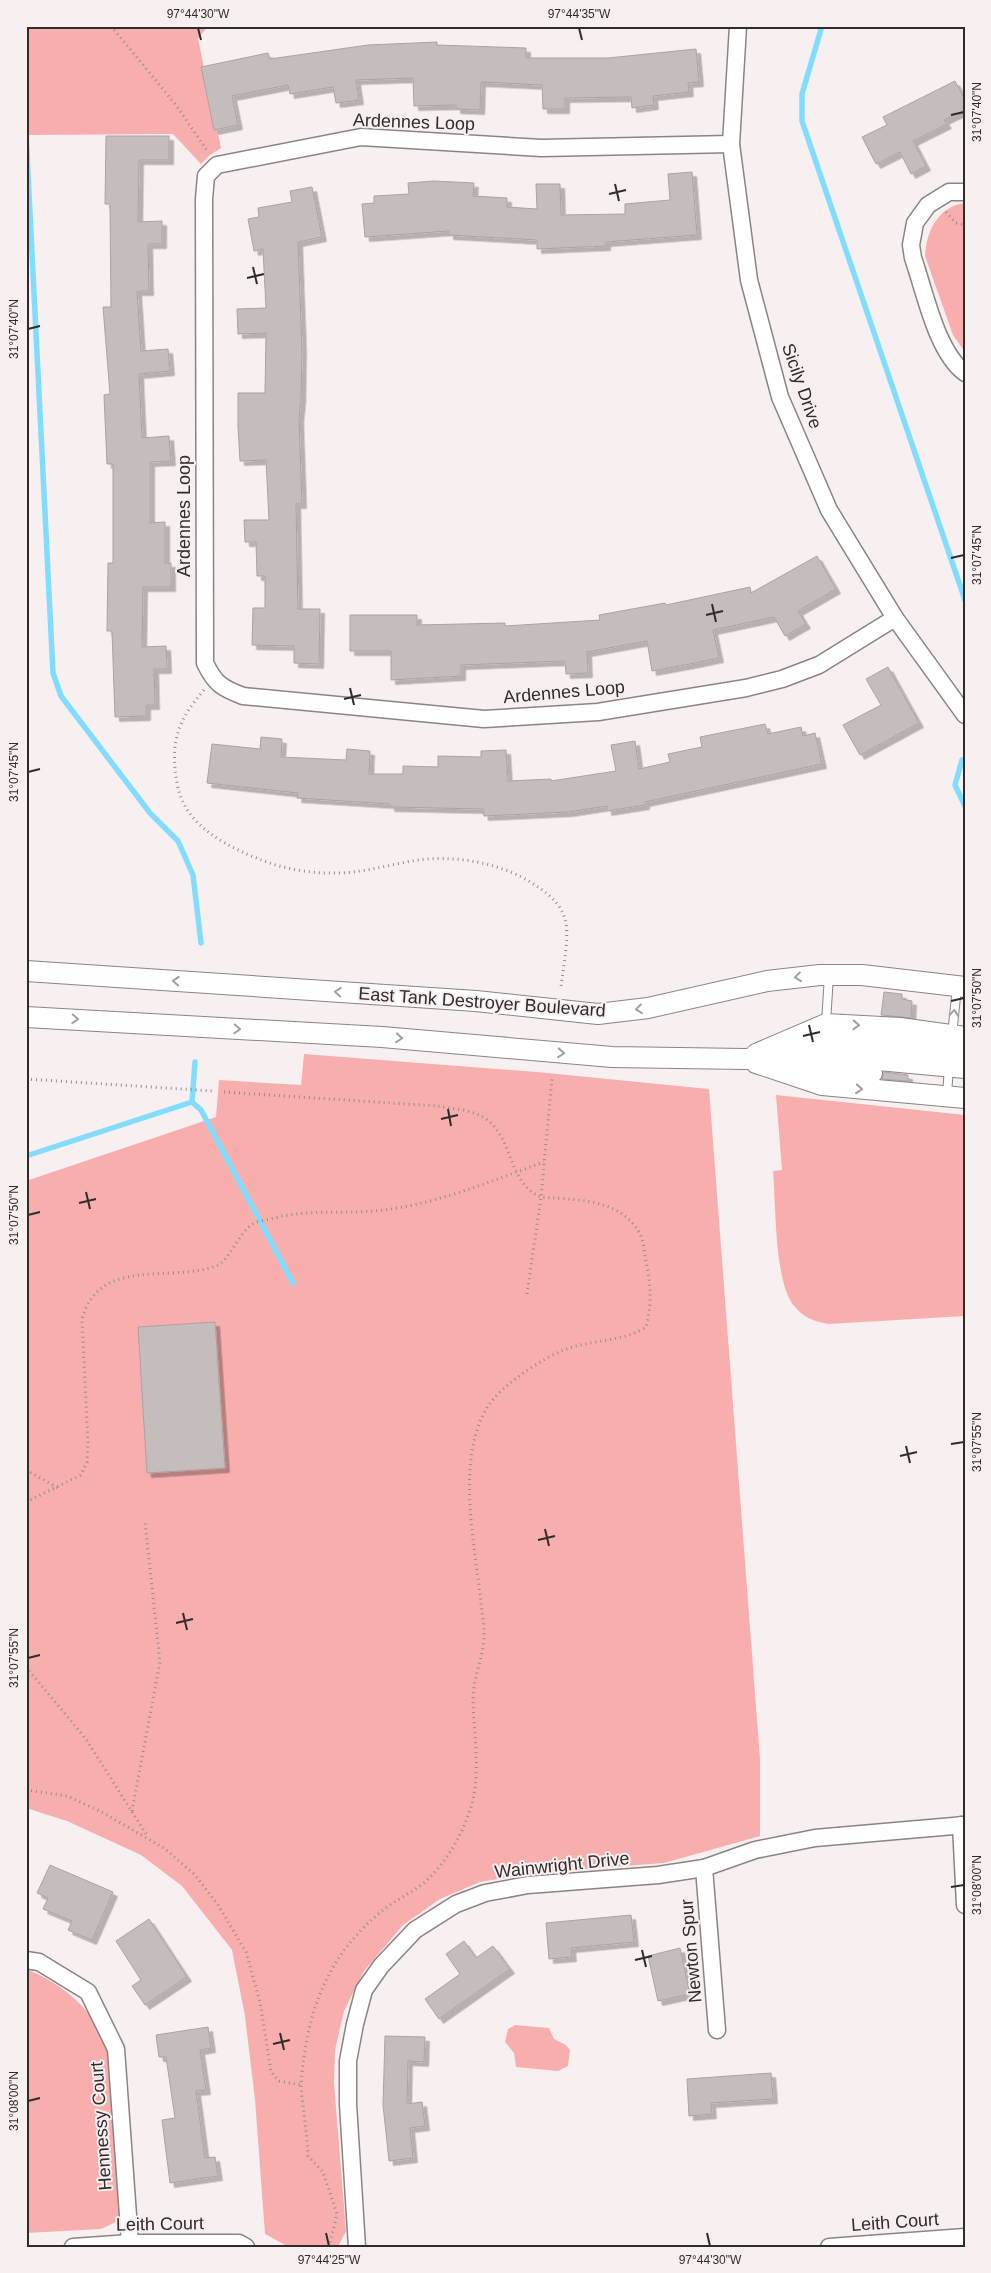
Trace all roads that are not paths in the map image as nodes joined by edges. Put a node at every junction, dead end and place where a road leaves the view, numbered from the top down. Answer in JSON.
{"nodes":[{"id":1,"x":738,"y":26,"type":"edge"},
{"id":2,"x":731,"y":144,"type":"junction"},
{"id":3,"x":965,"y":192,"type":"edge"},
{"id":4,"x":965,"y":373,"type":"edge"},
{"id":5,"x":895,"y":618,"type":"junction"},
{"id":6,"x":965,"y":715,"type":"edge"},
{"id":7,"x":26,"y":971,"type":"edge"},
{"id":8,"x":829,"y":975,"type":"junction"},
{"id":9,"x":961,"y":987,"type":"edge"},
{"id":10,"x":26,"y":1016,"type":"edge"},
{"id":11,"x":824,"y":1054,"type":"junction"},
{"id":12,"x":745,"y":1059,"type":"junction"},
{"id":13,"x":957,"y":1067,"type":"edge"},
{"id":14,"x":963,"y":1825,"type":"edge"},
{"id":15,"x":704,"y":1868,"type":"junction"},
{"id":16,"x":965,"y":1905,"type":"edge"},
{"id":17,"x":26,"y":1960,"type":"edge"},
{"id":18,"x":718,"y":2030,"type":"dead end"},
{"id":19,"x":965,"y":2237,"type":"edge"},
{"id":20,"x":130,"y":2243,"type":"junction"},
{"id":21,"x":73,"y":2247,"type":"edge"},
{"id":22,"x":246,"y":2247,"type":"edge"},
{"id":23,"x":357,"y":2247,"type":"edge"},
{"id":24,"x":829,"y":2247,"type":"edge"}],
"edges":[{"from":1,"to":2,"type":"street","name":"Sicily Drive"},
{"from":2,"to":5,"type":"street","name":"Sicily Drive"},
{"from":2,"to":5,"type":"street","name":"Ardennes Loop"},
{"from":3,"to":4,"type":"street"},
{"from":5,"to":6,"type":"street","name":"Sicily Drive"},
{"from":8,"to":7,"type":"street","name":"East Tank Destroyer Boulevard","one_way":true},
{"from":8,"to":9,"type":"street","name":"East Tank Destroyer Boulevard"},
{"from":8,"to":11,"type":"lane"},
{"from":13,"to":9,"type":"lane","one_way":true},
{"from":10,"to":12,"type":"street","one_way":true},
{"from":11,"to":12,"type":"street"},
{"from":11,"to":12,"type":"street"},
{"from":11,"to":12,"type":"street"},
{"from":11,"to":13,"type":"street"},
{"from":11,"to":13,"type":"street","one_way":true},
{"from":11,"to":13,"type":"street","one_way":true},
{"from":14,"to":15,"type":"street","name":"Wainwright Drive"},
{"from":14,"to":16,"type":"street"},
{"from":15,"to":18,"type":"street","name":"Newton Spur"},
{"from":15,"to":23,"type":"street","name":"Wainwright Drive"},
{"from":17,"to":20,"type":"street","name":"Hennessy Court"},
{"from":19,"to":24,"type":"street","name":"Leith Court"},
{"from":20,"to":21,"type":"street","name":"Leith Court"},
{"from":20,"to":22,"type":"street","name":"Leith Court"}]}
